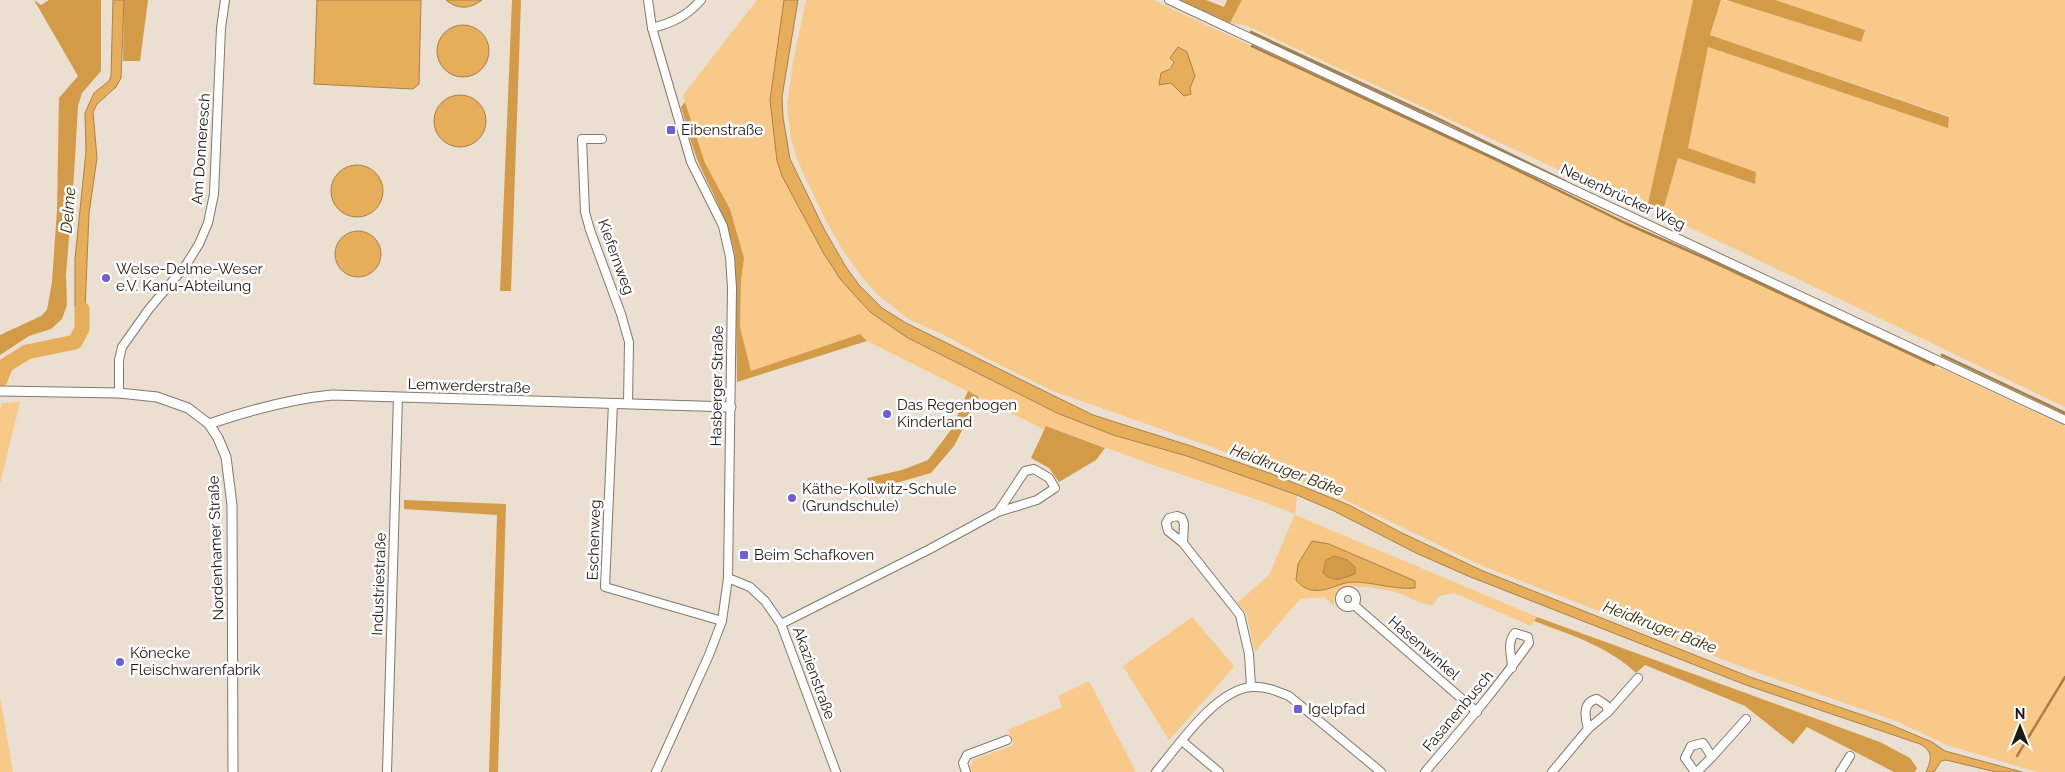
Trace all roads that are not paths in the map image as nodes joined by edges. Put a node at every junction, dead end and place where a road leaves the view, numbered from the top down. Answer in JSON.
{"nodes":[{"id":1,"x":225,"y":0,"type":"edge"},
{"id":2,"x":648,"y":0,"type":"edge"},
{"id":3,"x":701,"y":0,"type":"edge"},
{"id":4,"x":1169,"y":0,"type":"edge"},
{"id":5,"x":652,"y":28,"type":"junction"},
{"id":6,"x":602,"y":139,"type":"dead end"},
{"id":7,"x":0,"y":391,"type":"edge"},
{"id":8,"x":119,"y":392,"type":"junction"},
{"id":9,"x":398,"y":397,"type":"junction"},
{"id":10,"x":613,"y":404,"type":"junction"},
{"id":11,"x":628,"y":404,"type":"junction"},
{"id":12,"x":731,"y":407,"type":"junction"},
{"id":13,"x":2065,"y":420,"type":"edge"},
{"id":14,"x":209,"y":424,"type":"junction"},
{"id":15,"x":998,"y":512,"type":"junction"},
{"id":16,"x":1183,"y":543,"type":"dead end"},
{"id":17,"x":728,"y":578,"type":"junction"},
{"id":18,"x":1354,"y":605,"type":"dead end"},
{"id":19,"x":722,"y":621,"type":"junction"},
{"id":20,"x":782,"y":624,"type":"junction"},
{"id":21,"x":1512,"y":668,"type":"dead end"},
{"id":22,"x":1638,"y":678,"type":"dead end"},
{"id":23,"x":1251,"y":687,"type":"junction"},
{"id":24,"x":1477,"y":712,"type":"junction"},
{"id":25,"x":1608,"y":712,"type":"junction"},
{"id":26,"x":1746,"y":719,"type":"dead end"},
{"id":27,"x":1588,"y":729,"type":"junction"},
{"id":28,"x":1007,"y":740,"type":"dead end"},
{"id":29,"x":1182,"y":742,"type":"junction"},
{"id":30,"x":1850,"y":756,"type":"dead end"},
{"id":31,"x":1712,"y":757,"type":"junction"},
{"id":32,"x":233,"y":772,"type":"edge"},
{"id":33,"x":387,"y":772,"type":"edge"},
{"id":34,"x":656,"y":772,"type":"edge"},
{"id":35,"x":836,"y":772,"type":"edge"},
{"id":36,"x":966,"y":772,"type":"edge"},
{"id":37,"x":1156,"y":772,"type":"edge"},
{"id":38,"x":1219,"y":772,"type":"edge"},
{"id":39,"x":1381,"y":772,"type":"edge"},
{"id":40,"x":1425,"y":772,"type":"edge"},
{"id":41,"x":1552,"y":772,"type":"edge"},
{"id":42,"x":1696,"y":772,"type":"edge"},
{"id":43,"x":1840,"y":772,"type":"edge"}],
"edges":[{"from":1,"to":8,"type":"street","name":"Am Donneresch"},
{"from":2,"to":5,"type":"street","name":"Hasberger Straße"},
{"from":3,"to":5,"type":"street"},
{"from":4,"to":13,"type":"street","name":"Neuenbrücker Weg"},
{"from":5,"to":12,"type":"street","name":"Hasberger Straße"},
{"from":6,"to":11,"type":"street","name":"Kiefernweg"},
{"from":7,"to":8,"type":"street","name":"Nordenhamer Straße"},
{"from":8,"to":14,"type":"street","name":"Nordenhamer Straße"},
{"from":9,"to":10,"type":"street","name":"Lemwerderstraße"},
{"from":9,"to":14,"type":"street","name":"Lemwerderstraße"},
{"from":9,"to":33,"type":"street","name":"Industriestraße"},
{"from":10,"to":11,"type":"street","name":"Lemwerderstraße"},
{"from":10,"to":19,"type":"street","name":"Eschenweg"},
{"from":11,"to":12,"type":"street","name":"Lemwerderstraße"},
{"from":12,"to":17,"type":"street","name":"Hasberger Straße"},
{"from":14,"to":32,"type":"street","name":"Nordenhamer Straße"},
{"from":15,"to":15,"type":"street"},
{"from":15,"to":20,"type":"street"},
{"from":16,"to":23,"type":"street"},
{"from":17,"to":19,"type":"street","name":"Hasberger Straße"},
{"from":17,"to":20,"type":"street","name":"Akazienstraße"},
{"from":18,"to":24,"type":"street","name":"Hasenwinkel"},
{"from":19,"to":34,"type":"street","name":"Hasberger Straße"},
{"from":20,"to":35,"type":"street","name":"Akazienstraße"},
{"from":21,"to":24,"type":"street","name":"Fasanenbusch"},
{"from":22,"to":25,"type":"street"},
{"from":23,"to":29,"type":"street"},
{"from":23,"to":39,"type":"street"},
{"from":24,"to":40,"type":"street","name":"Fasanenbusch"},
{"from":25,"to":27,"type":"street"},
{"from":25,"to":27,"type":"street"},
{"from":26,"to":31,"type":"street"},
{"from":27,"to":41,"type":"street"},
{"from":28,"to":36,"type":"street"},
{"from":29,"to":37,"type":"street"},
{"from":29,"to":38,"type":"street"},
{"from":30,"to":43,"type":"street"},
{"from":31,"to":42,"type":"street"},
{"from":31,"to":42,"type":"street"}]}
